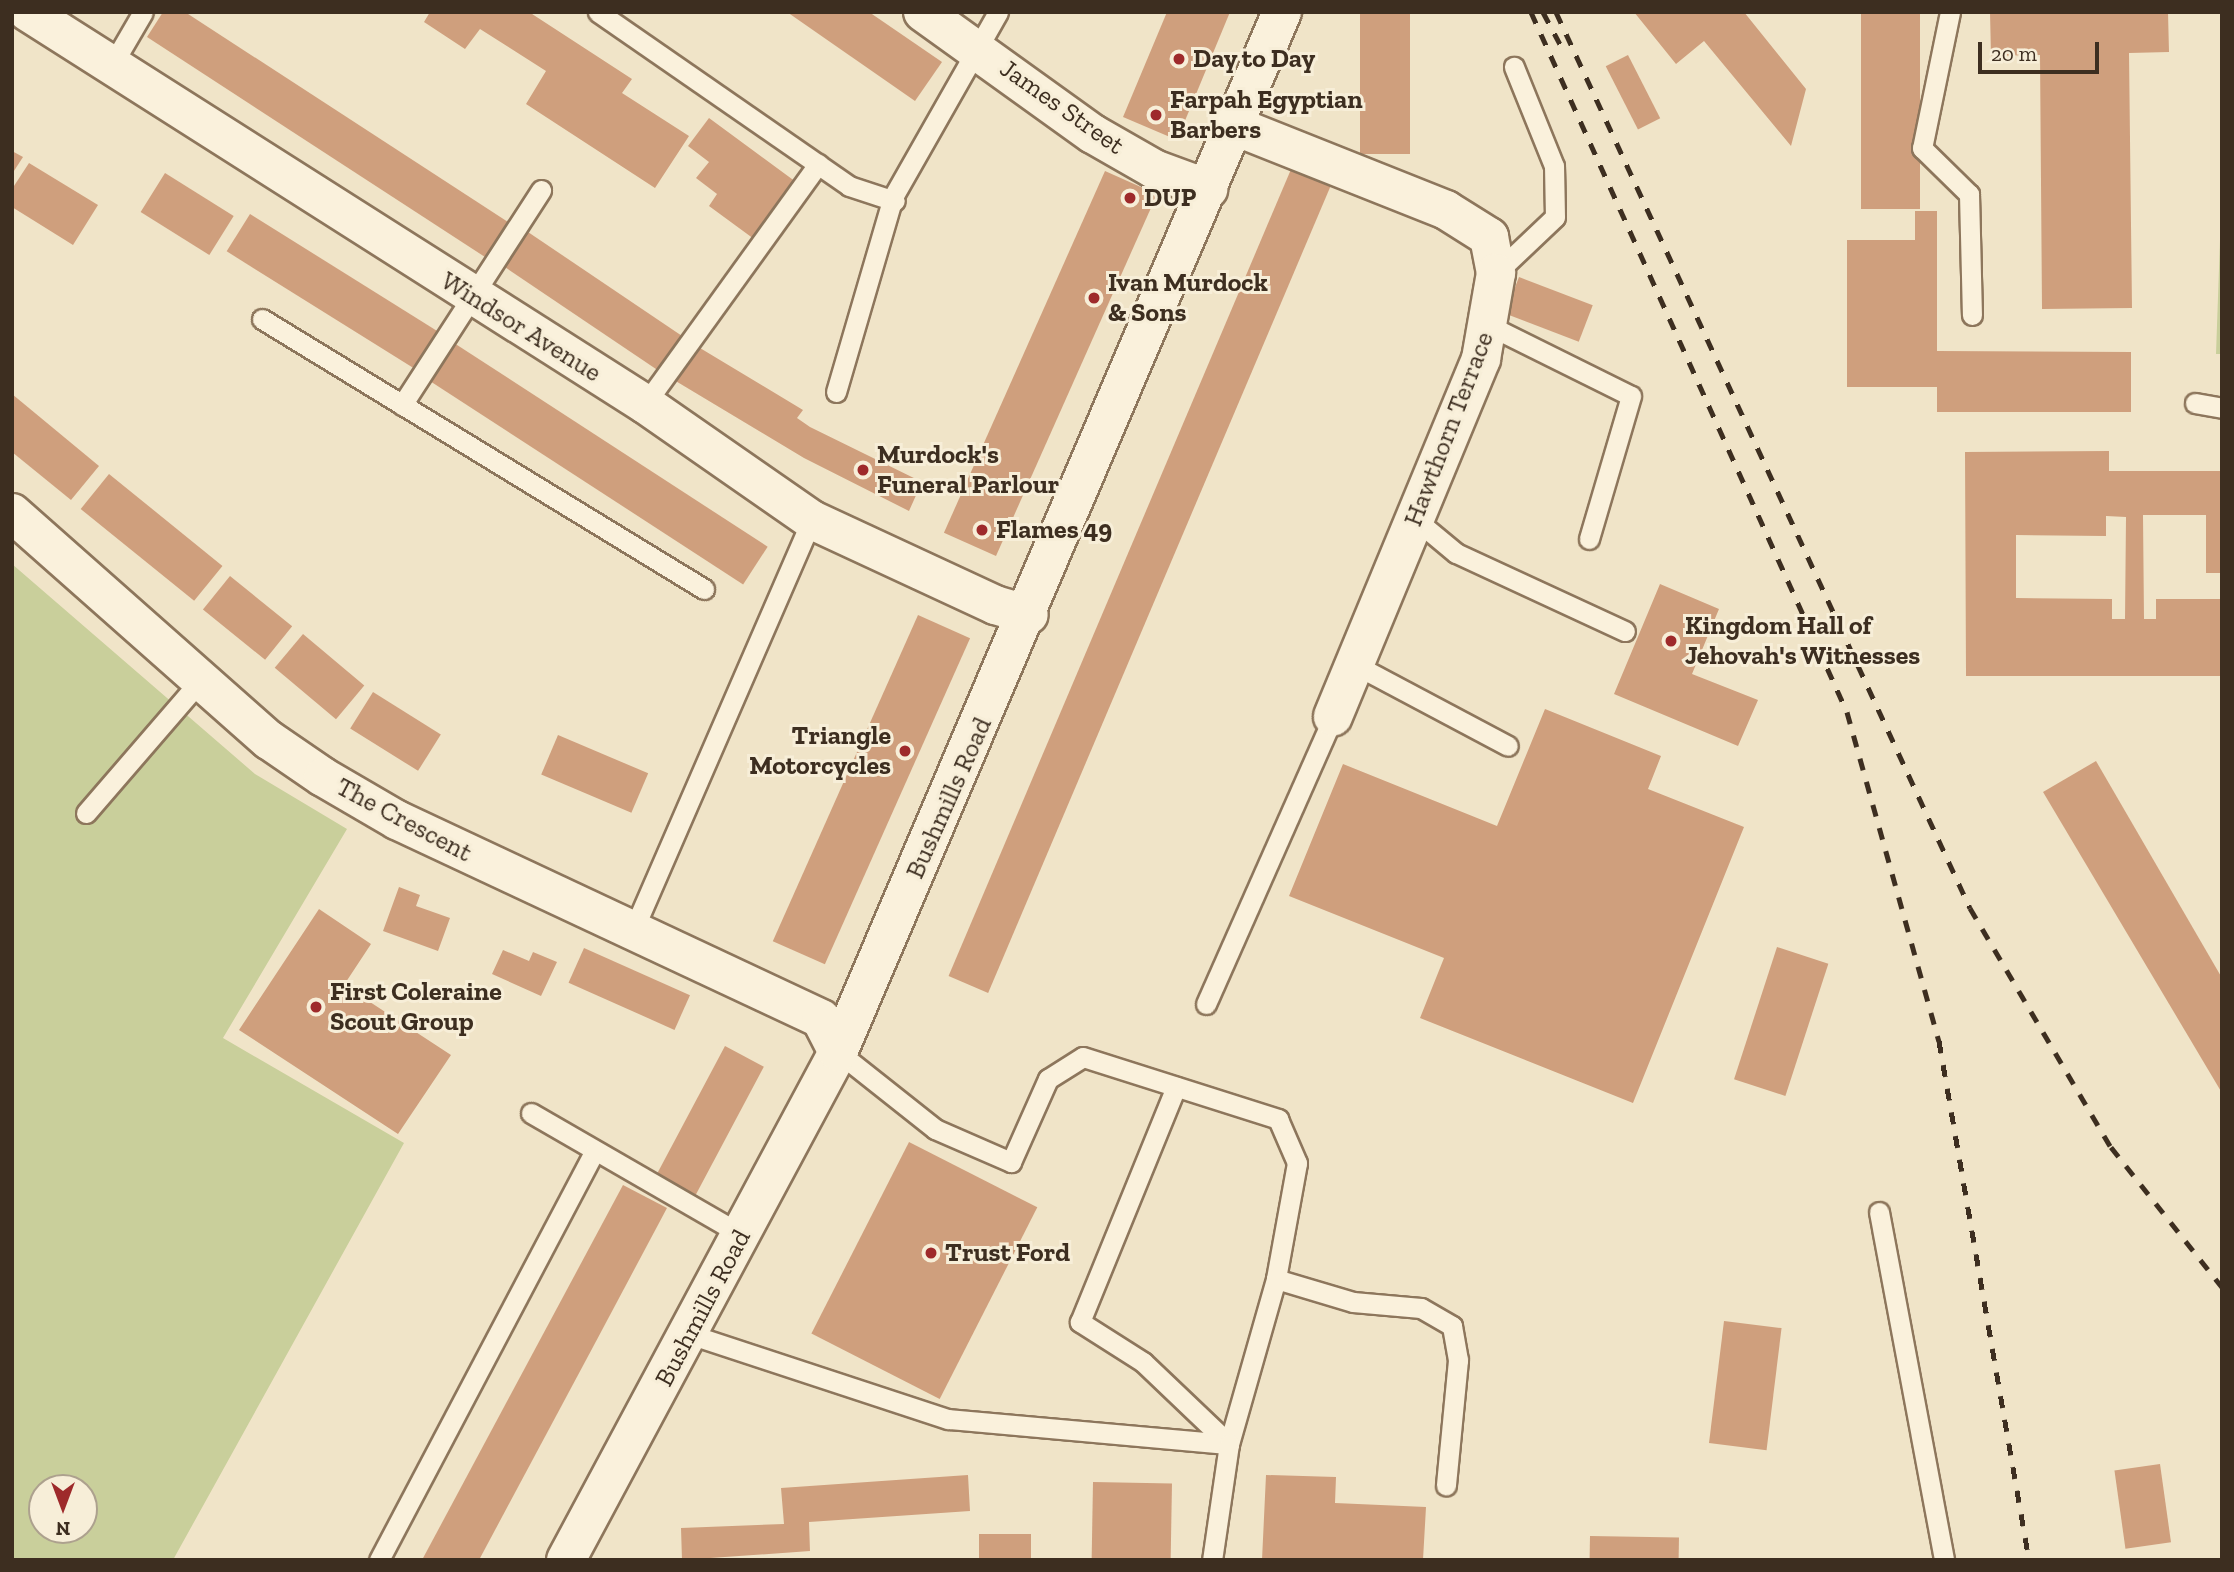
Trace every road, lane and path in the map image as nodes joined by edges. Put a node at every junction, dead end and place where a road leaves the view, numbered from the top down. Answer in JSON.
{"nodes":[{"id":1,"x":27,"y":12,"type":"edge"},
{"id":2,"x":143,"y":12,"type":"edge"},
{"id":3,"x":598,"y":12,"type":"edge"},
{"id":4,"x":923,"y":12,"type":"edge"},
{"id":5,"x":998,"y":12,"type":"edge"},
{"id":6,"x":1282,"y":12,"type":"edge"},
{"id":7,"x":1950,"y":12,"type":"edge"},
{"id":8,"x":975,"y":45,"type":"junction"},
{"id":9,"x":112,"y":65,"type":"junction"},
{"id":10,"x":1514,"y":67,"type":"dead end"},
{"id":11,"x":1235,"y":126,"type":"junction"},
{"id":12,"x":818,"y":164,"type":"junction"},
{"id":13,"x":1208,"y":189,"type":"junction"},
{"id":14,"x":541,"y":190,"type":"dead end"},
{"id":15,"x":895,"y":201,"type":"junction"},
{"id":16,"x":1496,"y":273,"type":"junction"},
{"id":17,"x":473,"y":296,"type":"junction"},
{"id":18,"x":1972,"y":315,"type":"dead end"},
{"id":19,"x":262,"y":319,"type":"dead end"},
{"id":20,"x":1490,"y":326,"type":"junction"},
{"id":21,"x":836,"y":392,"type":"dead end"},
{"id":22,"x":2195,"y":403,"type":"dead end"},
{"id":23,"x":645,"y":404,"type":"junction"},
{"id":24,"x":401,"y":405,"type":"junction"},
{"id":25,"x":2222,"y":408,"type":"edge"},
{"id":26,"x":12,"y":513,"type":"edge"},
{"id":27,"x":1415,"y":519,"type":"junction"},
{"id":28,"x":811,"y":520,"type":"junction"},
{"id":29,"x":1589,"y":539,"type":"dead end"},
{"id":30,"x":704,"y":589,"type":"dead end"},
{"id":31,"x":1029,"y":615,"type":"junction"},
{"id":32,"x":1625,"y":631,"type":"dead end"},
{"id":33,"x":1354,"y":664,"type":"junction"},
{"id":34,"x":201,"y":680,"type":"junction"},
{"id":35,"x":1333,"y":717,"type":"joint"},
{"id":36,"x":1508,"y":746,"type":"dead end"},
{"id":37,"x":86,"y":813,"type":"dead end"},
{"id":38,"x":632,"y":933,"type":"junction"},
{"id":39,"x":1206,"y":1004,"type":"dead end"},
{"id":40,"x":838,"y":1052,"type":"junction"},
{"id":41,"x":1176,"y":1087,"type":"junction"},
{"id":42,"x":531,"y":1113,"type":"dead end"},
{"id":43,"x":594,"y":1153,"type":"junction"},
{"id":44,"x":1879,"y":1212,"type":"dead end"},
{"id":45,"x":741,"y":1234,"type":"junction"},
{"id":46,"x":1276,"y":1279,"type":"junction"},
{"id":47,"x":689,"y":1334,"type":"junction"},
{"id":48,"x":1229,"y":1444,"type":"junction"},
{"id":49,"x":1446,"y":1485,"type":"dead end"},
{"id":50,"x":379,"y":1560,"type":"edge"},
{"id":51,"x":566,"y":1560,"type":"edge"},
{"id":52,"x":1212,"y":1560,"type":"edge"},
{"id":53,"x":1944,"y":1560,"type":"edge"}],
"edges":[{"from":1,"to":9,"type":"street","name":"Windsor Avenue"},
{"from":2,"to":9,"type":"lane"},
{"from":3,"to":12,"type":"lane"},
{"from":4,"to":8,"type":"street","name":"James Street"},
{"from":5,"to":8,"type":"lane"},
{"from":6,"to":11,"type":"street","name":"Bushmills Road"},
{"from":7,"to":18,"type":"lane"},
{"from":8,"to":13,"type":"street","name":"James Street"},
{"from":8,"to":15,"type":"lane"},
{"from":9,"to":17,"type":"street","name":"Windsor Avenue"},
{"from":10,"to":16,"type":"lane"},
{"from":11,"to":13,"type":"street","name":"Bushmills Road"},
{"from":11,"to":16,"type":"street","name":"Hawthorn Terrace"},
{"from":12,"to":15,"type":"lane"},
{"from":12,"to":23,"type":"lane"},
{"from":13,"to":31,"type":"street","name":"Bushmills Road"},
{"from":14,"to":17,"type":"lane"},
{"from":15,"to":21,"type":"lane"},
{"from":16,"to":20,"type":"street","name":"Hawthorn Terrace"},
{"from":17,"to":23,"type":"street","name":"Windsor Avenue"},
{"from":17,"to":24,"type":"lane"},
{"from":19,"to":24,"type":"lane"},
{"from":20,"to":27,"type":"street","name":"Hawthorn Terrace"},
{"from":20,"to":29,"type":"lane"},
{"from":22,"to":25,"type":"lane"},
{"from":23,"to":28,"type":"street","name":"Windsor Avenue"},
{"from":24,"to":30,"type":"lane"},
{"from":26,"to":34,"type":"street","name":"The Crescent"},
{"from":27,"to":32,"type":"lane"},
{"from":27,"to":33,"type":"street","name":"Hawthorn Terrace"},
{"from":28,"to":31,"type":"street","name":"Windsor Avenue"},
{"from":28,"to":38,"type":"lane"},
{"from":31,"to":40,"type":"street","name":"Bushmills Road"},
{"from":33,"to":35,"type":"street","name":"Hawthorn Terrace"},
{"from":33,"to":36,"type":"lane"},
{"from":34,"to":37,"type":"lane"},
{"from":34,"to":38,"type":"street","name":"The Crescent"},
{"from":35,"to":39,"type":"lane"},
{"from":38,"to":40,"type":"street","name":"The Crescent"},
{"from":40,"to":41,"type":"lane"},
{"from":40,"to":45,"type":"street","name":"Bushmills Road"},
{"from":41,"to":46,"type":"lane"},
{"from":41,"to":48,"type":"lane"},
{"from":42,"to":43,"type":"lane"},
{"from":43,"to":45,"type":"lane"},
{"from":43,"to":50,"type":"lane"},
{"from":44,"to":53,"type":"lane"},
{"from":45,"to":47,"type":"street","name":"Bushmills Road"},
{"from":46,"to":48,"type":"lane"},
{"from":46,"to":49,"type":"lane"},
{"from":47,"to":48,"type":"lane"},
{"from":47,"to":51,"type":"street","name":"Bushmills Road"},
{"from":48,"to":52,"type":"lane"}]}
